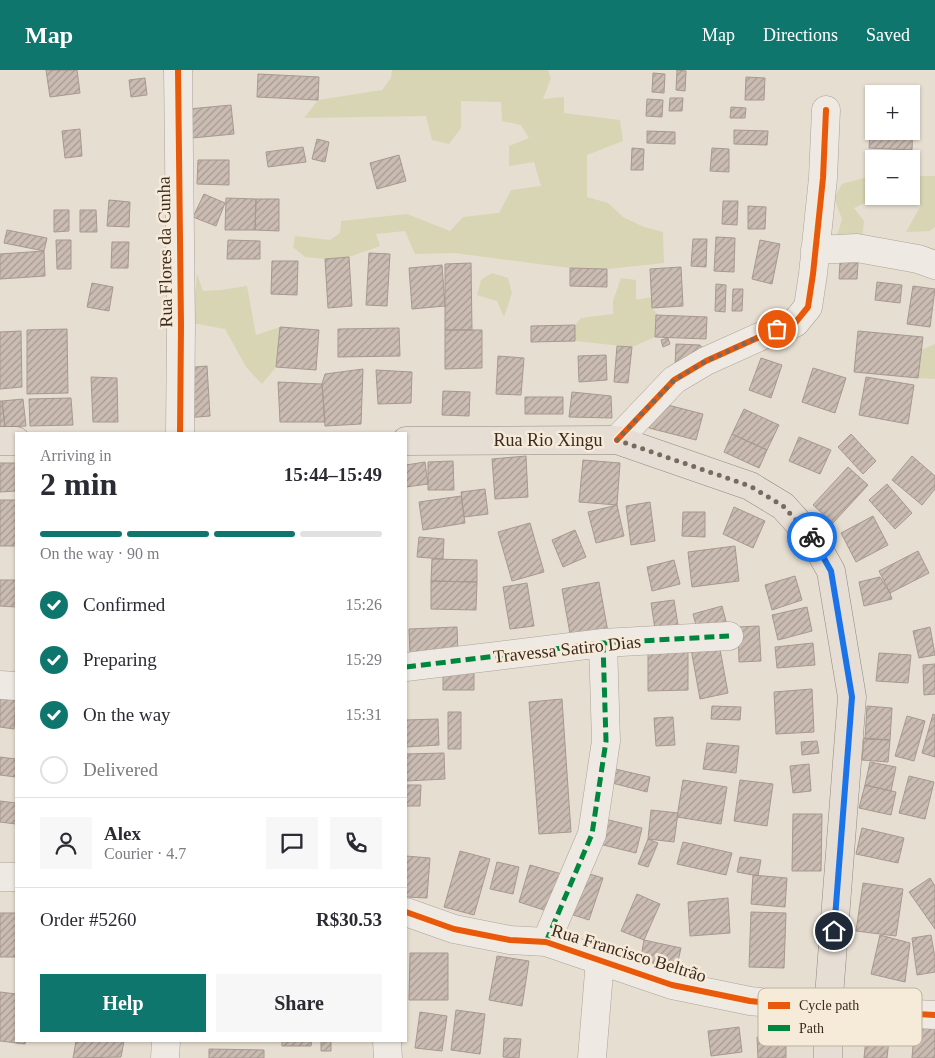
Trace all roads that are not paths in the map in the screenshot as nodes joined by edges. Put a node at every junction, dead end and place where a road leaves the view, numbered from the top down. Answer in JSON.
{"nodes":[{"id":1,"x":178,"y":70,"type":"edge"},
{"id":2,"x":826,"y":110,"type":"dead end"},
{"id":3,"x":815,"y":250,"type":"junction"},
{"id":4,"x":935,"y":265,"type":"edge"},
{"id":5,"x":180,"y":432,"type":"edge"},
{"id":6,"x":617,"y":440,"type":"junction"},
{"id":7,"x":0,"y":441,"type":"edge"},
{"id":8,"x":15,"y":441,"type":"edge"},
{"id":9,"x":407,"y":441,"type":"edge"},
{"id":10,"x":729,"y":636,"type":"dead end"},
{"id":11,"x":603,"y":643,"type":"junction"},
{"id":12,"x":407,"y":667,"type":"edge"},
{"id":13,"x":0,"y":685,"type":"edge"},
{"id":14,"x":15,"y":686,"type":"edge"},
{"id":15,"x":0,"y":877,"type":"edge"},
{"id":16,"x":15,"y":877,"type":"edge"},
{"id":17,"x":407,"y":912,"type":"edge"},
{"id":18,"x":546,"y":942,"type":"junction"},
{"id":19,"x":600,"y":960,"type":"junction"},
{"id":20,"x":830,"y":988,"type":"edge"},
{"id":21,"x":758,"y":1002,"type":"edge"},
{"id":22,"x":922,"y":1014,"type":"edge"},
{"id":23,"x":935,"y":1015,"type":"edge"},
{"id":24,"x":166,"y":1042,"type":"edge"},
{"id":25,"x":388,"y":1042,"type":"edge"},
{"id":26,"x":165,"y":1058,"type":"edge"},
{"id":27,"x":388,"y":1058,"type":"edge"},
{"id":28,"x":592,"y":1058,"type":"edge"}],
"edges":[{"from":1,"to":5,"type":"street","name":"Rua Flores da Cunha"},
{"from":2,"to":3,"type":"street"},
{"from":3,"to":4,"type":"street"},
{"from":3,"to":6,"type":"street"},
{"from":6,"to":9,"type":"main road","name":"Rua Rio Xingu"},
{"from":6,"to":20,"type":"main road","name":"Rua Rio Xingu"},
{"from":7,"to":8,"type":"main road"},
{"from":10,"to":11,"type":"street","name":"Travessa Satiro Dias"},
{"from":11,"to":12,"type":"street","name":"Travessa Satiro Dias"},
{"from":11,"to":18,"type":"street"},
{"from":13,"to":14,"type":"street"},
{"from":15,"to":16,"type":"street"},
{"from":17,"to":18,"type":"street","name":"Rua Francisco Beltrão"},
{"from":18,"to":19,"type":"street","name":"Rua Francisco Beltrão"},
{"from":19,"to":21,"type":"street","name":"Rua Francisco Beltrão"},
{"from":19,"to":28,"type":"street"},
{"from":22,"to":23,"type":"street","name":"Rua Francisco Beltrão"},
{"from":24,"to":26,"type":"street"},
{"from":25,"to":27,"type":"street"}]}
